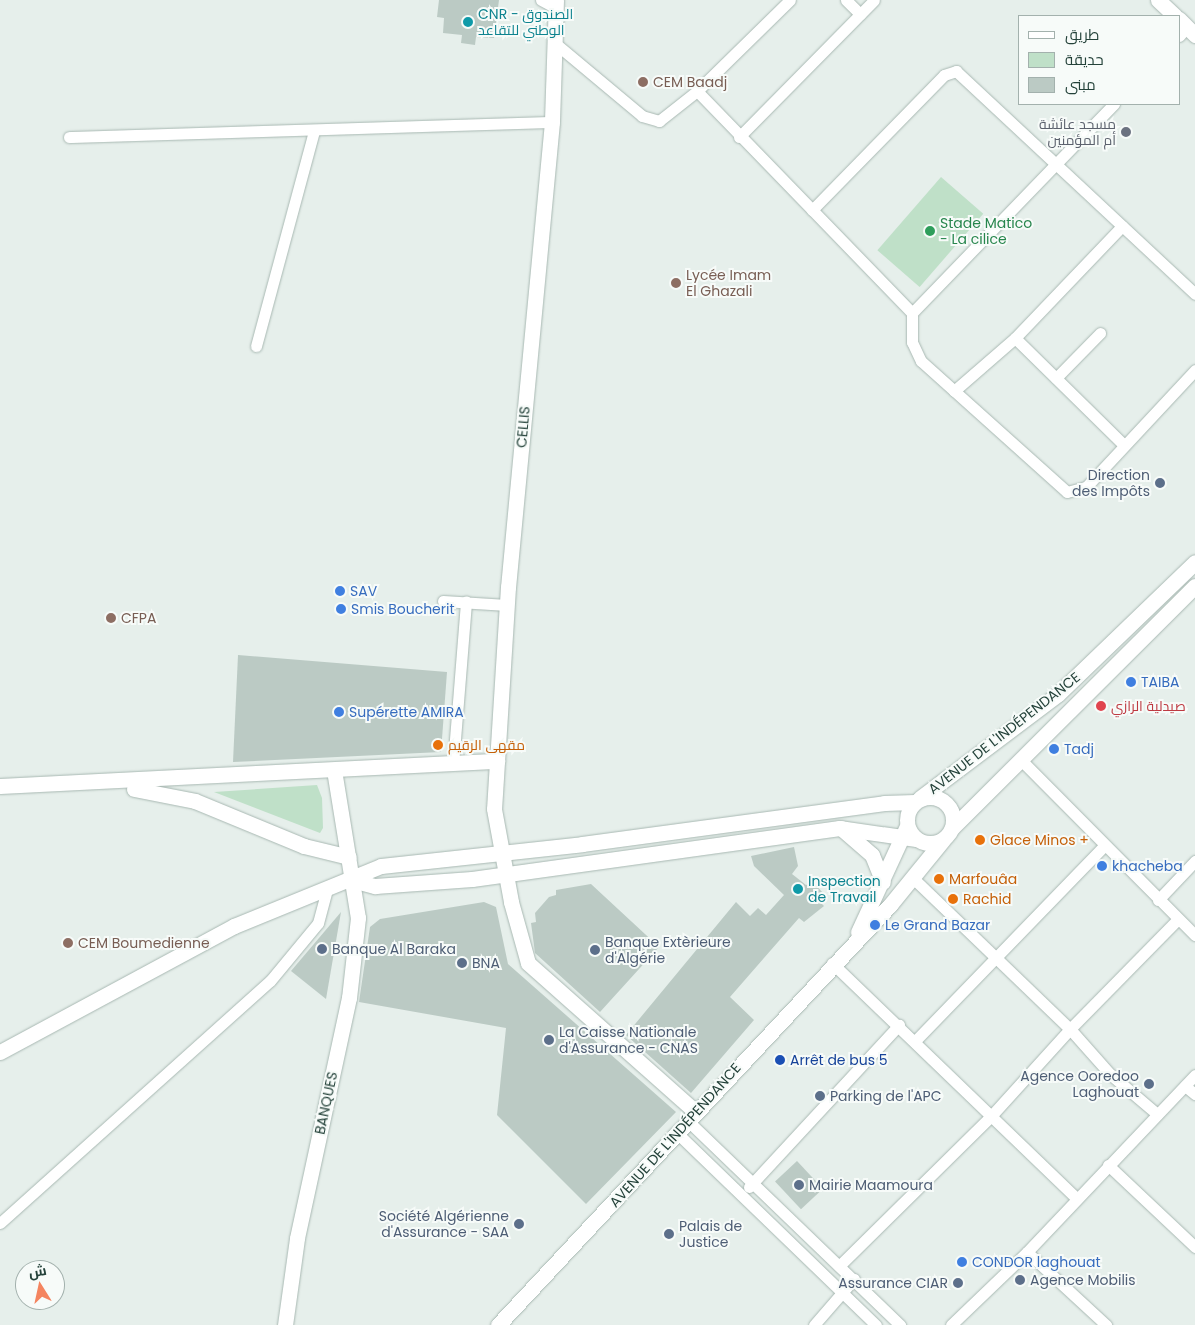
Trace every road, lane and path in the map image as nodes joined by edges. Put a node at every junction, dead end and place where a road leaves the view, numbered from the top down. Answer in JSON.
{"nodes":[{"id":1,"x":541,"y":0,"type":"edge"},
{"id":2,"x":790,"y":0,"type":"edge"},
{"id":3,"x":846,"y":0,"type":"edge"},
{"id":4,"x":874,"y":0,"type":"edge"},
{"id":5,"x":1158,"y":0,"type":"edge"},
{"id":6,"x":556,"y":4,"type":"edge"},
{"id":7,"x":860,"y":14,"type":"junction"},
{"id":8,"x":1174,"y":15,"type":"edge"},
{"id":9,"x":556,"y":44,"type":"junction"},
{"id":10,"x":697,"y":91,"type":"junction"},
{"id":11,"x":1113,"y":105,"type":"edge"},
{"id":12,"x":552,"y":122,"type":"junction"},
{"id":13,"x":314,"y":131,"type":"junction"},
{"id":14,"x":69,"y":137,"type":"dead end"},
{"id":15,"x":739,"y":137,"type":"junction"},
{"id":16,"x":1055,"y":165,"type":"junction"},
{"id":17,"x":812,"y":210,"type":"junction"},
{"id":18,"x":1122,"y":226,"type":"junction"},
{"id":19,"x":1195,"y":294,"type":"edge"},
{"id":20,"x":912,"y":313,"type":"junction"},
{"id":21,"x":1100,"y":333,"type":"dead end"},
{"id":22,"x":1015,"y":338,"type":"junction"},
{"id":23,"x":256,"y":346,"type":"dead end"},
{"id":24,"x":1193,"y":375,"type":"edge"},
{"id":25,"x":1056,"y":378,"type":"junction"},
{"id":26,"x":954,"y":391,"type":"junction"},
{"id":27,"x":1124,"y":445,"type":"junction"},
{"id":28,"x":1195,"y":562,"type":"edge"},
{"id":29,"x":1195,"y":586,"type":"edge"},
{"id":30,"x":443,"y":601,"type":"dead end"},
{"id":31,"x":466,"y":602,"type":"junction"},
{"id":32,"x":507,"y":605,"type":"junction"},
{"id":33,"x":497,"y":761,"type":"junction"},
{"id":34,"x":1022,"y":762,"type":"junction"},
{"id":35,"x":453,"y":764,"type":"junction"},
{"id":36,"x":334,"y":770,"type":"junction"},
{"id":37,"x":90,"y":784,"type":"junction"},
{"id":38,"x":0,"y":786,"type":"edge"},
{"id":39,"x":917,"y":800,"type":"junction"},
{"id":40,"x":839,"y":828,"type":"junction"},
{"id":41,"x":909,"y":834,"type":"junction"},
{"id":42,"x":948,"y":834,"type":"junction"},
{"id":43,"x":1104,"y":846,"type":"junction"},
{"id":44,"x":501,"y":853,"type":"junction"},
{"id":45,"x":349,"y":857,"type":"junction"},
{"id":46,"x":1195,"y":861,"type":"edge"},
{"id":47,"x":506,"y":874,"type":"junction"},
{"id":48,"x":913,"y":878,"type":"junction"},
{"id":49,"x":352,"y":880,"type":"junction"},
{"id":50,"x":883,"y":882,"type":"junction"},
{"id":51,"x":327,"y":889,"type":"junction"},
{"id":52,"x":1158,"y":900,"type":"junction"},
{"id":53,"x":1177,"y":920,"type":"junction"},
{"id":54,"x":1195,"y":935,"type":"edge"},
{"id":55,"x":852,"y":944,"type":"junction"},
{"id":56,"x":997,"y":960,"type":"junction"},
{"id":57,"x":832,"y":963,"type":"junction"},
{"id":58,"x":899,"y":1025,"type":"junction"},
{"id":59,"x":1070,"y":1029,"type":"junction"},
{"id":60,"x":915,"y":1041,"type":"junction"},
{"id":61,"x":0,"y":1052,"type":"edge"},
{"id":62,"x":1195,"y":1075,"type":"edge"},
{"id":63,"x":1185,"y":1086,"type":"junction"},
{"id":64,"x":1195,"y":1094,"type":"edge"},
{"id":65,"x":1157,"y":1114,"type":"junction"},
{"id":66,"x":992,"y":1115,"type":"junction"},
{"id":67,"x":691,"y":1116,"type":"junction"},
{"id":68,"x":676,"y":1132,"type":"junction"},
{"id":69,"x":1108,"y":1166,"type":"junction"},
{"id":70,"x":753,"y":1182,"type":"junction"},
{"id":71,"x":743,"y":1193,"type":"junction"},
{"id":72,"x":1077,"y":1199,"type":"junction"},
{"id":73,"x":0,"y":1223,"type":"edge"},
{"id":74,"x":1195,"y":1247,"type":"edge"},
{"id":75,"x":1027,"y":1252,"type":"junction"},
{"id":76,"x":839,"y":1266,"type":"junction"},
{"id":77,"x":854,"y":1279,"type":"junction"},
{"id":78,"x":842,"y":1294,"type":"junction"},
{"id":79,"x":285,"y":1325,"type":"edge"},
{"id":80,"x":498,"y":1325,"type":"edge"},
{"id":81,"x":814,"y":1325,"type":"edge"},
{"id":82,"x":876,"y":1325,"type":"edge"},
{"id":83,"x":900,"y":1325,"type":"edge"},
{"id":84,"x":951,"y":1325,"type":"edge"},
{"id":85,"x":1106,"y":1325,"type":"edge"}],
"edges":[{"from":1,"to":6,"type":"street"},
{"from":2,"to":10,"type":"street"},
{"from":3,"to":7,"type":"street"},
{"from":4,"to":7,"type":"street"},
{"from":5,"to":8,"type":"street"},
{"from":6,"to":9,"type":"street","name":"CELLIS"},
{"from":7,"to":15,"type":"street"},
{"from":9,"to":10,"type":"street"},
{"from":9,"to":12,"type":"street","name":"CELLIS"},
{"from":10,"to":15,"type":"street"},
{"from":11,"to":16,"type":"street"},
{"from":12,"to":13,"type":"street"},
{"from":12,"to":32,"type":"street","name":"CELLIS"},
{"from":13,"to":14,"type":"street"},
{"from":13,"to":23,"type":"street"},
{"from":15,"to":17,"type":"street"},
{"from":16,"to":17,"type":"street"},
{"from":16,"to":18,"type":"street"},
{"from":16,"to":20,"type":"street"},
{"from":17,"to":20,"type":"street"},
{"from":18,"to":19,"type":"street"},
{"from":18,"to":22,"type":"street"},
{"from":20,"to":26,"type":"street"},
{"from":21,"to":25,"type":"street"},
{"from":22,"to":25,"type":"street"},
{"from":22,"to":26,"type":"street"},
{"from":24,"to":27,"type":"street"},
{"from":25,"to":27,"type":"street"},
{"from":26,"to":27,"type":"street"},
{"from":28,"to":39,"type":"street","name":"AVENUE DE L'INDÉPENDANCE"},
{"from":29,"to":34,"type":"street","name":"AVENUE DE L'INDÉPENDANCE"},
{"from":30,"to":31,"type":"street"},
{"from":31,"to":32,"type":"street"},
{"from":31,"to":35,"type":"street"},
{"from":32,"to":33,"type":"street","name":"CELLIS"},
{"from":33,"to":35,"type":"street"},
{"from":33,"to":44,"type":"street","name":"CELLIS"},
{"from":34,"to":42,"type":"street","name":"AVENUE DE L'INDÉPENDANCE"},
{"from":34,"to":43,"type":"street"},
{"from":35,"to":36,"type":"street"},
{"from":36,"to":37,"type":"street"},
{"from":36,"to":45,"type":"street","name":"BANQUES"},
{"from":37,"to":38,"type":"street"},
{"from":37,"to":45,"type":"street"},
{"from":39,"to":41,"type":"street"},
{"from":39,"to":42,"type":"street"},
{"from":39,"to":44,"type":"street"},
{"from":40,"to":41,"type":"street"},
{"from":40,"to":47,"type":"street"},
{"from":40,"to":50,"type":"street"},
{"from":41,"to":42,"type":"street"},
{"from":41,"to":50,"type":"street","name":"AVENUE DE L'INDÉPENDANCE"},
{"from":42,"to":48,"type":"street","name":"AVENUE DE L'INDÉPENDANCE"},
{"from":43,"to":52,"type":"street"},
{"from":43,"to":56,"type":"street"},
{"from":44,"to":47,"type":"street","name":"CELLIS"},
{"from":44,"to":49,"type":"street"},
{"from":45,"to":49,"type":"street","name":"BANQUES"},
{"from":46,"to":52,"type":"street"},
{"from":47,"to":49,"type":"street"},
{"from":47,"to":67,"type":"street","name":"CELLIS"},
{"from":48,"to":55,"type":"street","name":"AVENUE DE L'INDÉPENDANCE"},
{"from":48,"to":56,"type":"street"},
{"from":49,"to":51,"type":"street"},
{"from":49,"to":79,"type":"street","name":"BANQUES"},
{"from":50,"to":55,"type":"street","name":"AVENUE DE L'INDÉPENDANCE"},
{"from":51,"to":61,"type":"street"},
{"from":51,"to":73,"type":"street"},
{"from":52,"to":53,"type":"street"},
{"from":53,"to":54,"type":"street"},
{"from":53,"to":59,"type":"street"},
{"from":55,"to":57,"type":"street","name":"AVENUE DE L'INDÉPENDANCE"},
{"from":56,"to":59,"type":"street"},
{"from":56,"to":60,"type":"street"},
{"from":57,"to":58,"type":"street"},
{"from":57,"to":67,"type":"street","name":"AVENUE DE L'INDÉPENDANCE"},
{"from":58,"to":60,"type":"street"},
{"from":58,"to":70,"type":"street"},
{"from":59,"to":65,"type":"street"},
{"from":59,"to":66,"type":"street"},
{"from":60,"to":66,"type":"street"},
{"from":62,"to":63,"type":"street"},
{"from":63,"to":64,"type":"street"},
{"from":63,"to":65,"type":"street"},
{"from":65,"to":69,"type":"street"},
{"from":66,"to":72,"type":"street"},
{"from":66,"to":76,"type":"street"},
{"from":67,"to":68,"type":"street","name":"AVENUE DE L'INDÉPENDANCE"},
{"from":67,"to":70,"type":"street"},
{"from":68,"to":71,"type":"street"},
{"from":68,"to":80,"type":"street","name":"AVENUE DE L'INDÉPENDANCE"},
{"from":69,"to":72,"type":"street"},
{"from":69,"to":74,"type":"street"},
{"from":70,"to":71,"type":"street"},
{"from":70,"to":76,"type":"street"},
{"from":71,"to":78,"type":"street"},
{"from":72,"to":75,"type":"street"},
{"from":75,"to":84,"type":"street"},
{"from":75,"to":85,"type":"street"},
{"from":76,"to":77,"type":"street"},
{"from":77,"to":78,"type":"street"},
{"from":77,"to":83,"type":"street"},
{"from":78,"to":81,"type":"street"},
{"from":78,"to":82,"type":"street"}]}
